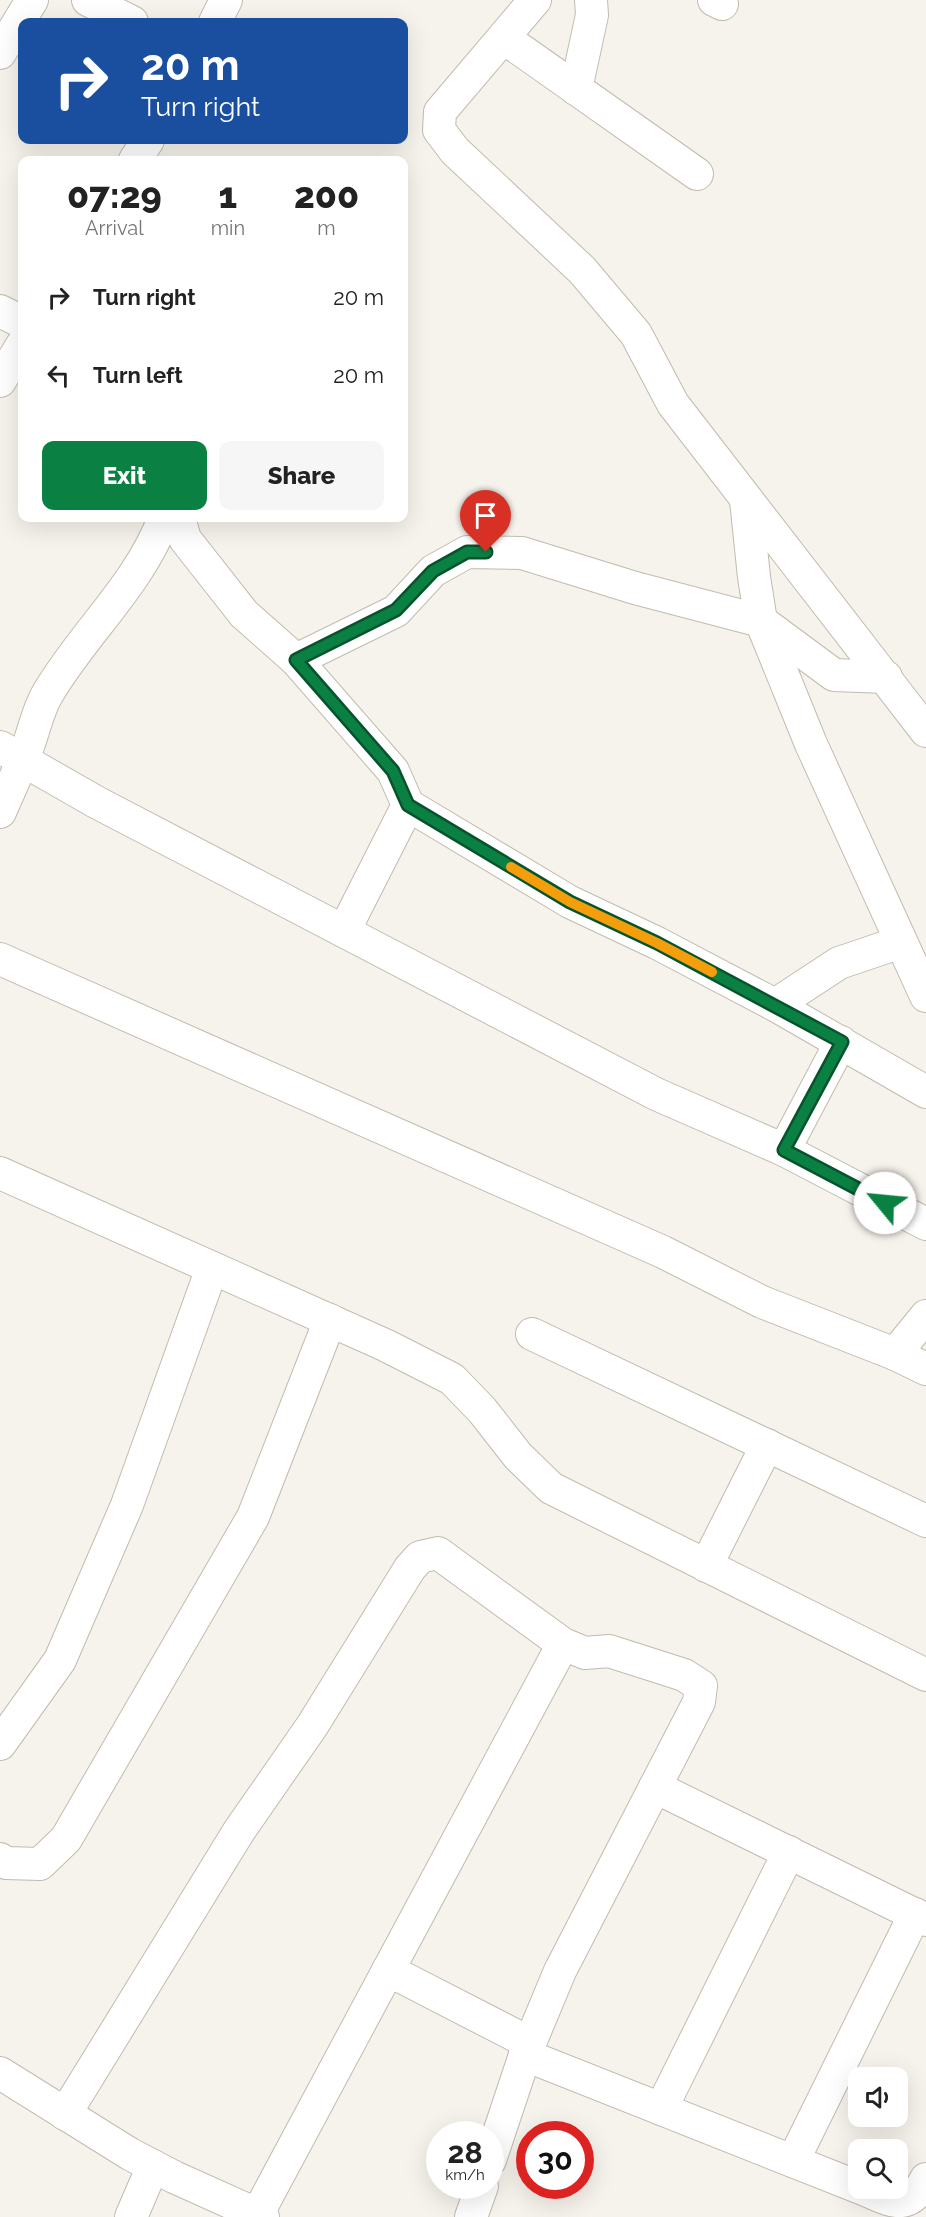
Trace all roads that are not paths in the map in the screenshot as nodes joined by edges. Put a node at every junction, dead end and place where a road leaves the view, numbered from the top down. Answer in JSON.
{"nodes":[{"id":1,"x":32,"y":0,"type":"edge"},
{"id":2,"x":88,"y":0,"type":"edge"},
{"id":3,"x":226,"y":0,"type":"edge"},
{"id":4,"x":535,"y":0,"type":"edge"},
{"id":5,"x":591,"y":0,"type":"edge"},
{"id":6,"x":21,"y":18,"type":"edge"},
{"id":7,"x":124,"y":18,"type":"edge"},
{"id":8,"x":217,"y":18,"type":"edge"},
{"id":9,"x":18,"y":23,"type":"edge"},
{"id":10,"x":504,"y":38,"type":"junction"},
{"id":11,"x":0,"y":53,"type":"edge"},
{"id":12,"x":576,"y":89,"type":"junction"},
{"id":13,"x":697,"y":174,"type":"dead end"},
{"id":14,"x":0,"y":311,"type":"edge"},
{"id":15,"x":18,"y":320,"type":"edge"},
{"id":16,"x":18,"y":352,"type":"edge"},
{"id":17,"x":0,"y":381,"type":"edge"},
{"id":18,"x":746,"y":500,"type":"junction"},
{"id":19,"x":163,"y":522,"type":"edge"},
{"id":20,"x":180,"y":522,"type":"edge"},
{"id":21,"x":761,"y":621,"type":"junction"},
{"id":22,"x":296,"y":660,"type":"junction"},
{"id":23,"x":886,"y":677,"type":"junction"},
{"id":24,"x":926,"y":730,"type":"edge"},
{"id":25,"x":12,"y":753,"type":"edge"},
{"id":26,"x":408,"y":805,"type":"junction"},
{"id":27,"x":0,"y":812,"type":"edge"},
{"id":28,"x":344,"y":931,"type":"junction"},
{"id":29,"x":913,"y":956,"type":"edge"},
{"id":30,"x":0,"y":959,"type":"edge"},
{"id":31,"x":926,"y":996,"type":"edge"},
{"id":32,"x":775,"y":1005,"type":"junction"},
{"id":33,"x":842,"y":1042,"type":"junction"},
{"id":34,"x":926,"y":1092,"type":"edge"},
{"id":35,"x":784,"y":1150,"type":"junction"},
{"id":36,"x":0,"y":1173,"type":"edge"},
{"id":37,"x":926,"y":1224,"type":"edge"},
{"id":38,"x":212,"y":1268,"type":"junction"},
{"id":39,"x":926,"y":1316,"type":"edge"},
{"id":40,"x":330,"y":1320,"type":"junction"},
{"id":41,"x":532,"y":1334,"type":"dead end"},
{"id":42,"x":895,"y":1354,"type":"junction"},
{"id":43,"x":926,"y":1369,"type":"edge"},
{"id":44,"x":767,"y":1445,"type":"junction"},
{"id":45,"x":924,"y":1515,"type":"edge"},
{"id":46,"x":706,"y":1566,"type":"junction"},
{"id":47,"x":563,"y":1644,"type":"junction"},
{"id":48,"x":926,"y":1675,"type":"edge"},
{"id":49,"x":0,"y":1744,"type":"edge"},
{"id":50,"x":655,"y":1786,"type":"junction"},
{"id":51,"x":789,"y":1852,"type":"junction"},
{"id":52,"x":0,"y":1859,"type":"edge"},
{"id":53,"x":920,"y":1917,"type":"edge"},
{"id":54,"x":388,"y":1970,"type":"junction"},
{"id":55,"x":528,"y":2049,"type":"junction"},
{"id":56,"x":0,"y":2073,"type":"edge"},
{"id":57,"x":661,"y":2109,"type":"junction"},
{"id":58,"x":65,"y":2114,"type":"junction"},
{"id":59,"x":503,"y":2121,"type":"edge"},
{"id":60,"x":793,"y":2161,"type":"junction"},
{"id":61,"x":153,"y":2166,"type":"junction"},
{"id":62,"x":926,"y":2179,"type":"edge"},
{"id":63,"x":848,"y":2184,"type":"edge"},
{"id":64,"x":477,"y":2199,"type":"edge"},
{"id":65,"x":887,"y":2199,"type":"edge"},
{"id":66,"x":260,"y":2216,"type":"edge"},
{"id":67,"x":131,"y":2217,"type":"edge"},
{"id":68,"x":471,"y":2217,"type":"edge"}],
"edges":[{"from":1,"to":6,"type":"street"},
{"from":2,"to":7,"type":"street"},
{"from":3,"to":8,"type":"street"},
{"from":4,"to":10,"type":"street"},
{"from":5,"to":12,"type":"street"},
{"from":9,"to":11,"type":"street"},
{"from":10,"to":12,"type":"street"},
{"from":10,"to":18,"type":"street"},
{"from":12,"to":13,"type":"street"},
{"from":14,"to":15,"type":"street"},
{"from":16,"to":17,"type":"street"},
{"from":18,"to":21,"type":"street"},
{"from":18,"to":23,"type":"street"},
{"from":19,"to":25,"type":"street"},
{"from":20,"to":22,"type":"street"},
{"from":21,"to":22,"type":"street"},
{"from":21,"to":23,"type":"street"},
{"from":21,"to":29,"type":"street"},
{"from":22,"to":26,"type":"street"},
{"from":23,"to":24,"type":"street"},
{"from":25,"to":27,"type":"street"},
{"from":25,"to":28,"type":"street"},
{"from":26,"to":28,"type":"street"},
{"from":26,"to":32,"type":"street"},
{"from":28,"to":35,"type":"street"},
{"from":29,"to":31,"type":"street"},
{"from":29,"to":32,"type":"street"},
{"from":30,"to":42,"type":"street"},
{"from":32,"to":33,"type":"street"},
{"from":33,"to":34,"type":"street"},
{"from":33,"to":35,"type":"street"},
{"from":35,"to":37,"type":"street"},
{"from":36,"to":38,"type":"street"},
{"from":38,"to":40,"type":"street"},
{"from":38,"to":49,"type":"street"},
{"from":39,"to":42,"type":"street"},
{"from":40,"to":46,"type":"street"},
{"from":40,"to":52,"type":"street"},
{"from":41,"to":44,"type":"street"},
{"from":42,"to":43,"type":"street"},
{"from":44,"to":45,"type":"street"},
{"from":44,"to":46,"type":"street"},
{"from":46,"to":48,"type":"street"},
{"from":47,"to":50,"type":"street"},
{"from":47,"to":54,"type":"street"},
{"from":47,"to":58,"type":"street"},
{"from":50,"to":51,"type":"street"},
{"from":50,"to":55,"type":"street"},
{"from":51,"to":53,"type":"street"},
{"from":51,"to":57,"type":"street"},
{"from":53,"to":60,"type":"street"},
{"from":54,"to":55,"type":"street"},
{"from":54,"to":66,"type":"street"},
{"from":55,"to":57,"type":"street"},
{"from":55,"to":59,"type":"street"},
{"from":56,"to":58,"type":"street"},
{"from":57,"to":60,"type":"street"},
{"from":58,"to":61,"type":"street"},
{"from":60,"to":63,"type":"street"},
{"from":61,"to":66,"type":"street"},
{"from":61,"to":67,"type":"street"},
{"from":62,"to":65,"type":"street"},
{"from":64,"to":68,"type":"street"}]}
